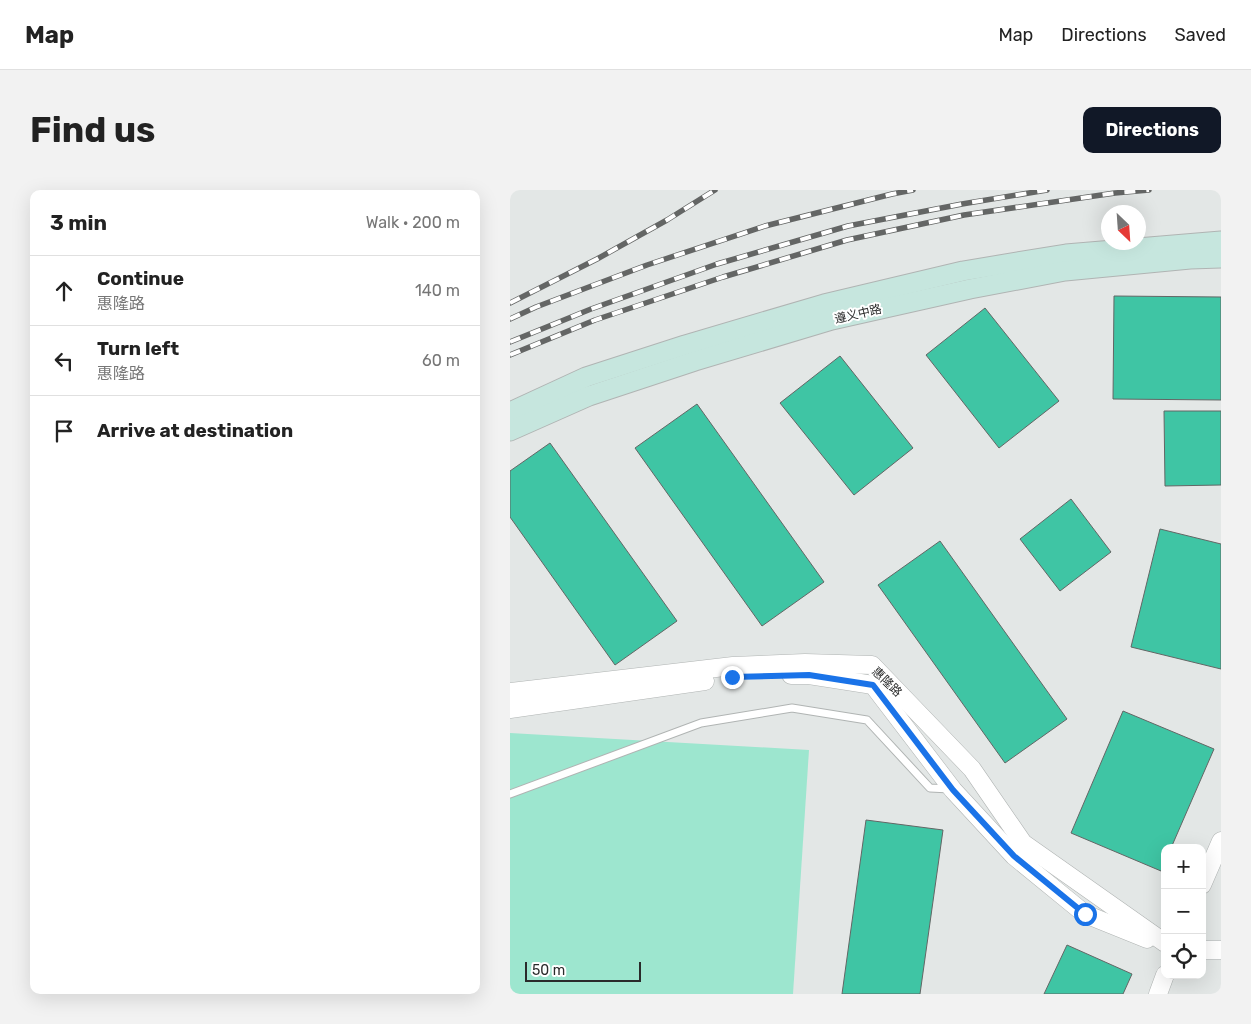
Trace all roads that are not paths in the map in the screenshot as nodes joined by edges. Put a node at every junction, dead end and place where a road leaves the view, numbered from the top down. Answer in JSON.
{"nodes":[{"id":1,"x":1221,"y":240,"type":"edge"},
{"id":2,"x":1122,"y":257,"type":"junction"},
{"id":3,"x":1221,"y":258,"type":"edge"},
{"id":4,"x":510,"y":412,"type":"edge"},
{"id":5,"x":510,"y":431,"type":"edge"},
{"id":6,"x":510,"y":692,"type":"edge"},
{"id":7,"x":510,"y":710,"type":"edge"},
{"id":8,"x":953,"y":790,"type":"junction"},
{"id":9,"x":510,"y":794,"type":"edge"},
{"id":10,"x":1221,"y":841,"type":"edge"},
{"id":11,"x":1221,"y":864,"type":"edge"},
{"id":12,"x":1206,"y":876,"type":"edge"},
{"id":13,"x":1206,"y":892,"type":"edge"},
{"id":14,"x":1161,"y":942,"type":"edge"},
{"id":15,"x":1161,"y":943,"type":"edge"},
{"id":16,"x":1206,"y":950,"type":"edge"},
{"id":17,"x":1221,"y":950,"type":"edge"},
{"id":18,"x":1164,"y":979,"type":"edge"},
{"id":19,"x":1158,"y":994,"type":"edge"}],
"edges":[{"from":1,"to":2,"type":"main road","name":"遵义中路"},
{"from":2,"to":3,"type":"main road","name":"遵义中路"},
{"from":2,"to":4,"type":"main road","name":"遵义中路"},
{"from":2,"to":5,"type":"main road","name":"遵义中路"},
{"from":6,"to":14,"type":"street","name":"惠隆路"},
{"from":7,"to":8,"type":"street","name":"惠隆路"},
{"from":8,"to":9,"type":"lane"},
{"from":8,"to":15,"type":"street","name":"惠隆路"},
{"from":10,"to":12,"type":"street"},
{"from":11,"to":13,"type":"street"},
{"from":16,"to":17,"type":"street"},
{"from":18,"to":19,"type":"street"}]}
